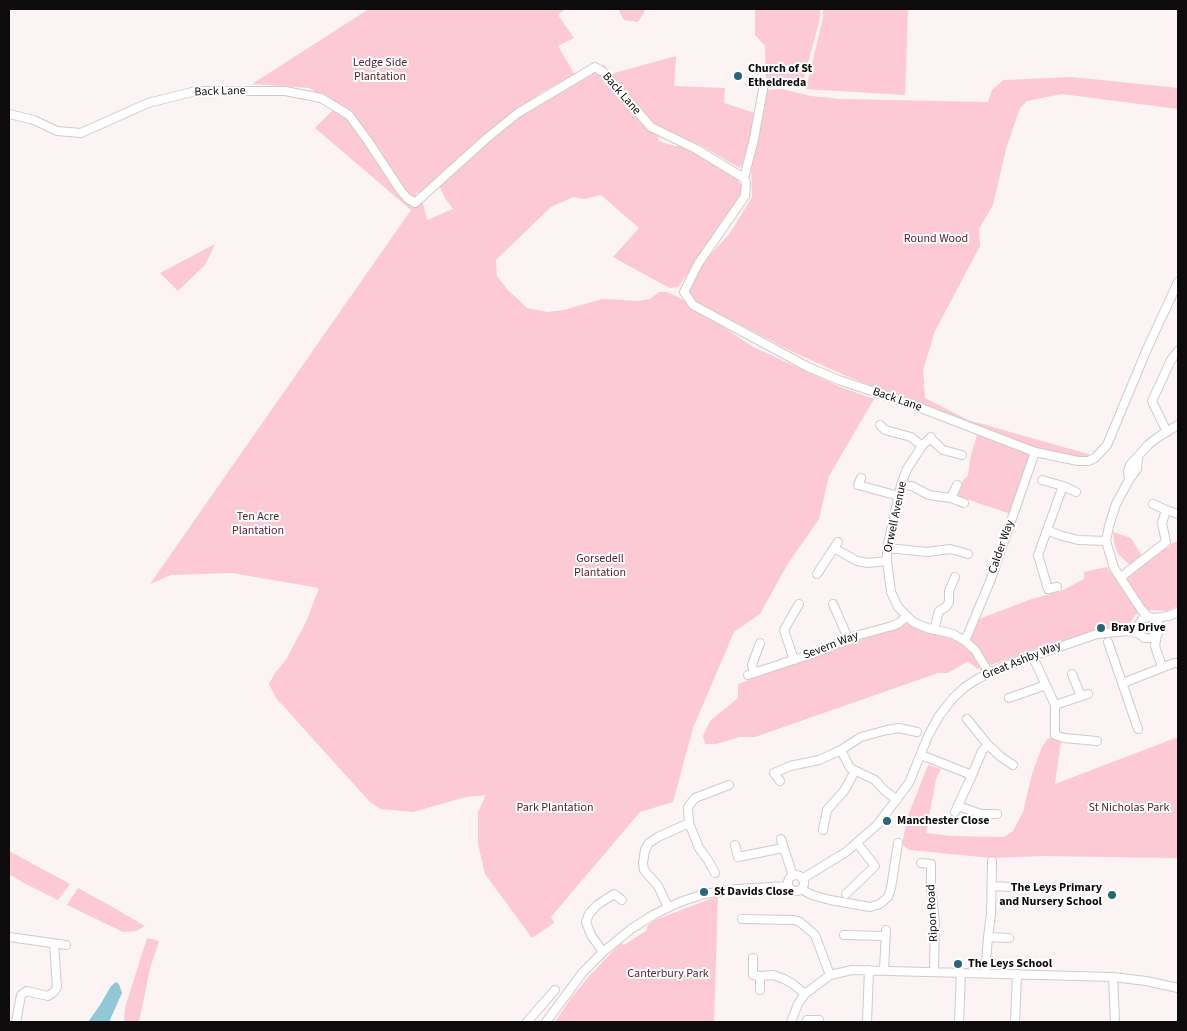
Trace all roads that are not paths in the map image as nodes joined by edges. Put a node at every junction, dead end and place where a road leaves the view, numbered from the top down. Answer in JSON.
{"nodes":[{"id":1,"x":763,"y":89,"type":"dead end"},
{"id":2,"x":9,"y":114,"type":"edge"},
{"id":3,"x":744,"y":178,"type":"junction"},
{"id":4,"x":1178,"y":282,"type":"edge"},
{"id":5,"x":1178,"y":351,"type":"edge"},
{"id":6,"x":1178,"y":426,"type":"edge"},
{"id":7,"x":1167,"y":432,"type":"junction"},
{"id":8,"x":881,"y":438,"type":"dead end"},
{"id":9,"x":922,"y":446,"type":"junction"},
{"id":10,"x":1035,"y":452,"type":"junction"},
{"id":11,"x":962,"y":454,"type":"dead end"},
{"id":12,"x":1042,"y":480,"type":"dead end"},
{"id":13,"x":858,"y":485,"type":"dead end"},
{"id":14,"x":901,"y":485,"type":"junction"},
{"id":15,"x":957,"y":485,"type":"dead end"},
{"id":16,"x":1063,"y":486,"type":"junction"},
{"id":17,"x":1076,"y":492,"type":"dead end"},
{"id":18,"x":899,"y":496,"type":"junction"},
{"id":19,"x":952,"y":498,"type":"junction"},
{"id":20,"x":964,"y":502,"type":"dead end"},
{"id":21,"x":1152,"y":504,"type":"dead end"},
{"id":22,"x":1166,"y":510,"type":"junction"},
{"id":23,"x":1178,"y":514,"type":"edge"},
{"id":24,"x":1046,"y":530,"type":"junction"},
{"id":25,"x":1106,"y":541,"type":"junction"},
{"id":26,"x":887,"y":548,"type":"junction"},
{"id":27,"x":968,"y":554,"type":"dead end"},
{"id":28,"x":887,"y":561,"type":"junction"},
{"id":29,"x":817,"y":574,"type":"dead end"},
{"id":30,"x":955,"y":577,"type":"dead end"},
{"id":31,"x":1121,"y":577,"type":"junction"},
{"id":32,"x":1057,"y":587,"type":"dead end"},
{"id":33,"x":1048,"y":589,"type":"junction"},
{"id":34,"x":1039,"y":593,"type":"dead end"},
{"id":35,"x":799,"y":604,"type":"dead end"},
{"id":36,"x":1178,"y":612,"type":"edge"},
{"id":37,"x":827,"y":614,"type":"dead end"},
{"id":38,"x":907,"y":616,"type":"junction"},
{"id":39,"x":1169,"y":616,"type":"junction"},
{"id":40,"x":1144,"y":623,"type":"junction"},
{"id":41,"x":784,"y":630,"type":"junction"},
{"id":42,"x":934,"y":630,"type":"junction"},
{"id":43,"x":775,"y":634,"type":"dead end"},
{"id":44,"x":1155,"y":634,"type":"junction"},
{"id":45,"x":848,"y":638,"type":"junction"},
{"id":46,"x":965,"y":641,"type":"junction"},
{"id":47,"x":1108,"y":642,"type":"dead end"},
{"id":48,"x":760,"y":643,"type":"dead end"},
{"id":49,"x":1032,"y":655,"type":"junction"},
{"id":50,"x":794,"y":660,"type":"junction"},
{"id":51,"x":1178,"y":663,"type":"edge"},
{"id":52,"x":1162,"y":667,"type":"junction"},
{"id":53,"x":989,"y":673,"type":"junction"},
{"id":54,"x":1072,"y":674,"type":"dead end"},
{"id":55,"x":1123,"y":682,"type":"junction"},
{"id":56,"x":1046,"y":685,"type":"junction"},
{"id":57,"x":1014,"y":698,"type":"dead end"},
{"id":58,"x":1055,"y":705,"type":"junction"},
{"id":59,"x":967,"y":719,"type":"dead end"},
{"id":60,"x":1138,"y":729,"type":"dead end"},
{"id":61,"x":916,"y":732,"type":"dead end"},
{"id":62,"x":1097,"y":740,"type":"dead end"},
{"id":63,"x":988,"y":745,"type":"junction"},
{"id":64,"x":841,"y":750,"type":"junction"},
{"id":65,"x":921,"y":755,"type":"junction"},
{"id":66,"x":1013,"y":765,"type":"dead end"},
{"id":67,"x":854,"y":771,"type":"junction"},
{"id":68,"x":972,"y":775,"type":"junction"},
{"id":69,"x":780,"y":781,"type":"dead end"},
{"id":70,"x":729,"y":786,"type":"dead end"},
{"id":71,"x":897,"y":800,"type":"junction"},
{"id":72,"x":982,"y":804,"type":"dead end"},
{"id":73,"x":981,"y":814,"type":"junction"},
{"id":74,"x":997,"y":814,"type":"dead end"},
{"id":75,"x":689,"y":823,"type":"junction"},
{"id":76,"x":823,"y":830,"type":"dead end"},
{"id":77,"x":781,"y":839,"type":"dead end"},
{"id":78,"x":857,"y":843,"type":"junction"},
{"id":79,"x":898,"y":843,"type":"dead end"},
{"id":80,"x":735,"y":845,"type":"dead end"},
{"id":81,"x":783,"y":848,"type":"junction"},
{"id":82,"x":992,"y":861,"type":"dead end"},
{"id":83,"x":921,"y":863,"type":"dead end"},
{"id":84,"x":715,"y":873,"type":"dead end"},
{"id":85,"x":793,"y":876,"type":"junction"},
{"id":86,"x":802,"y":879,"type":"junction"},
{"id":87,"x":843,"y":882,"type":"dead end"},
{"id":88,"x":614,"y":885,"type":"dead end"},
{"id":89,"x":788,"y":886,"type":"junction"},
{"id":90,"x":992,"y":886,"type":"junction"},
{"id":91,"x":1011,"y":887,"type":"dead end"},
{"id":92,"x":801,"y":889,"type":"junction"},
{"id":93,"x":614,"y":894,"type":"junction"},
{"id":94,"x":622,"y":900,"type":"dead end"},
{"id":95,"x":668,"y":907,"type":"junction"},
{"id":96,"x":742,"y":919,"type":"dead end"},
{"id":97,"x":844,"y":935,"type":"dead end"},
{"id":98,"x":9,"y":937,"type":"edge"},
{"id":99,"x":988,"y":937,"type":"junction"},
{"id":100,"x":1009,"y":938,"type":"dead end"},
{"id":101,"x":54,"y":944,"type":"junction"},
{"id":102,"x":66,"y":945,"type":"dead end"},
{"id":103,"x":603,"y":952,"type":"junction"},
{"id":104,"x":753,"y":958,"type":"dead end"},
{"id":105,"x":869,"y":970,"type":"junction"},
{"id":106,"x":884,"y":970,"type":"junction"},
{"id":107,"x":934,"y":971,"type":"junction"},
{"id":108,"x":961,"y":972,"type":"junction"},
{"id":109,"x":985,"y":973,"type":"junction"},
{"id":110,"x":1017,"y":974,"type":"junction"},
{"id":111,"x":744,"y":975,"type":"dead end"},
{"id":112,"x":756,"y":975,"type":"junction"},
{"id":113,"x":830,"y":975,"type":"junction"},
{"id":114,"x":1113,"y":977,"type":"junction"},
{"id":115,"x":1178,"y":988,"type":"edge"},
{"id":116,"x":555,"y":990,"type":"dead end"},
{"id":117,"x":760,"y":990,"type":"dead end"},
{"id":118,"x":805,"y":994,"type":"junction"},
{"id":119,"x":820,"y":1018,"type":"edge"},
{"id":120,"x":807,"y":1020,"type":"dead end"},
{"id":121,"x":16,"y":1022,"type":"edge"},
{"id":122,"x":527,"y":1022,"type":"edge"},
{"id":123,"x":546,"y":1022,"type":"edge"},
{"id":124,"x":791,"y":1022,"type":"edge"},
{"id":125,"x":867,"y":1022,"type":"edge"},
{"id":126,"x":958,"y":1022,"type":"edge"},
{"id":127,"x":1015,"y":1022,"type":"edge"},
{"id":128,"x":1115,"y":1022,"type":"edge"}],
"edges":[{"from":1,"to":3,"type":"street"},
{"from":2,"to":3,"type":"street","name":"Back Lane"},
{"from":3,"to":10,"type":"street","name":"Back Lane"},
{"from":4,"to":10,"type":"street"},
{"from":5,"to":7,"type":"street"},
{"from":6,"to":7,"type":"street"},
{"from":7,"to":25,"type":"street"},
{"from":8,"to":9,"type":"street"},
{"from":9,"to":11,"type":"street","name":"Orwell Avenue"},
{"from":9,"to":14,"type":"street","name":"Orwell Avenue"},
{"from":10,"to":46,"type":"street","name":"Calder Way"},
{"from":12,"to":16,"type":"street"},
{"from":13,"to":18,"type":"street"},
{"from":14,"to":18,"type":"street","name":"Orwell Avenue"},
{"from":14,"to":19,"type":"street"},
{"from":15,"to":19,"type":"street"},
{"from":16,"to":17,"type":"street"},
{"from":16,"to":24,"type":"street"},
{"from":18,"to":26,"type":"street","name":"Orwell Avenue"},
{"from":19,"to":20,"type":"street"},
{"from":21,"to":22,"type":"street"},
{"from":22,"to":23,"type":"street"},
{"from":22,"to":31,"type":"street"},
{"from":24,"to":25,"type":"street"},
{"from":24,"to":33,"type":"street"},
{"from":25,"to":31,"type":"street"},
{"from":26,"to":27,"type":"street"},
{"from":26,"to":28,"type":"street","name":"Orwell Avenue"},
{"from":28,"to":29,"type":"street"},
{"from":28,"to":38,"type":"street","name":"Orwell Avenue"},
{"from":30,"to":42,"type":"street"},
{"from":31,"to":40,"type":"street"},
{"from":32,"to":33,"type":"street"},
{"from":33,"to":34,"type":"street"},
{"from":35,"to":41,"type":"street"},
{"from":36,"to":39,"type":"street","name":"Great Ashby Way"},
{"from":37,"to":45,"type":"street"},
{"from":38,"to":42,"type":"street","name":"Orwell Avenue"},
{"from":38,"to":45,"type":"street","name":"Severn Way"},
{"from":39,"to":40,"type":"street","name":"Great Ashby Way"},
{"from":39,"to":44,"type":"street","name":"Great Ashby Way"},
{"from":40,"to":44,"type":"street"},
{"from":40,"to":44,"type":"street"},
{"from":40,"to":49,"type":"street","name":"Great Ashby Way"},
{"from":41,"to":43,"type":"street"},
{"from":41,"to":50,"type":"street"},
{"from":42,"to":46,"type":"street","name":"Orwell Avenue"},
{"from":44,"to":52,"type":"street"},
{"from":45,"to":50,"type":"street","name":"Severn Way"},
{"from":46,"to":53,"type":"street","name":"Orwell Avenue"},
{"from":47,"to":55,"type":"street"},
{"from":48,"to":50,"type":"street","name":"Severn Way"},
{"from":49,"to":53,"type":"street","name":"Great Ashby Way"},
{"from":49,"to":56,"type":"street"},
{"from":51,"to":52,"type":"street"},
{"from":52,"to":55,"type":"street"},
{"from":53,"to":65,"type":"street","name":"Great Ashby Way"},
{"from":54,"to":58,"type":"street"},
{"from":55,"to":60,"type":"street"},
{"from":56,"to":57,"type":"street"},
{"from":56,"to":58,"type":"street"},
{"from":58,"to":62,"type":"street"},
{"from":59,"to":63,"type":"street"},
{"from":61,"to":64,"type":"street"},
{"from":63,"to":66,"type":"street"},
{"from":63,"to":68,"type":"street"},
{"from":64,"to":67,"type":"street"},
{"from":64,"to":69,"type":"street"},
{"from":65,"to":68,"type":"street"},
{"from":65,"to":71,"type":"street","name":"Great Ashby Way"},
{"from":67,"to":71,"type":"street"},
{"from":67,"to":76,"type":"street"},
{"from":68,"to":73,"type":"street"},
{"from":70,"to":75,"type":"street"},
{"from":71,"to":78,"type":"street","name":"Great Ashby Way"},
{"from":72,"to":73,"type":"street"},
{"from":73,"to":74,"type":"street"},
{"from":75,"to":84,"type":"street"},
{"from":75,"to":95,"type":"street"},
{"from":77,"to":81,"type":"street"},
{"from":78,"to":86,"type":"street","name":"Great Ashby Way"},
{"from":78,"to":87,"type":"street"},
{"from":79,"to":92,"type":"street"},
{"from":80,"to":81,"type":"street"},
{"from":81,"to":85,"type":"street"},
{"from":82,"to":90,"type":"street"},
{"from":83,"to":107,"type":"street","name":"Ripon Road"},
{"from":85,"to":86,"type":"street"},
{"from":85,"to":89,"type":"street"},
{"from":86,"to":92,"type":"street"},
{"from":88,"to":93,"type":"street"},
{"from":89,"to":92,"type":"street"},
{"from":89,"to":95,"type":"street"},
{"from":90,"to":91,"type":"street"},
{"from":90,"to":99,"type":"street"},
{"from":93,"to":94,"type":"street"},
{"from":93,"to":103,"type":"street"},
{"from":95,"to":103,"type":"street"},
{"from":96,"to":113,"type":"street"},
{"from":97,"to":106,"type":"street"},
{"from":98,"to":101,"type":"street"},
{"from":99,"to":100,"type":"street"},
{"from":99,"to":109,"type":"street"},
{"from":101,"to":102,"type":"street"},
{"from":101,"to":121,"type":"street"},
{"from":103,"to":123,"type":"street"},
{"from":104,"to":112,"type":"street"},
{"from":105,"to":106,"type":"street"},
{"from":105,"to":113,"type":"street"},
{"from":105,"to":125,"type":"street"},
{"from":106,"to":107,"type":"street"},
{"from":107,"to":108,"type":"street"},
{"from":108,"to":109,"type":"street"},
{"from":108,"to":126,"type":"street"},
{"from":109,"to":110,"type":"street"},
{"from":110,"to":114,"type":"street"},
{"from":110,"to":127,"type":"street"},
{"from":111,"to":112,"type":"street"},
{"from":112,"to":117,"type":"street"},
{"from":112,"to":118,"type":"street"},
{"from":113,"to":118,"type":"street"},
{"from":114,"to":115,"type":"street"},
{"from":114,"to":128,"type":"street"},
{"from":116,"to":122,"type":"street"},
{"from":118,"to":124,"type":"street"},
{"from":119,"to":120,"type":"street"}]}
